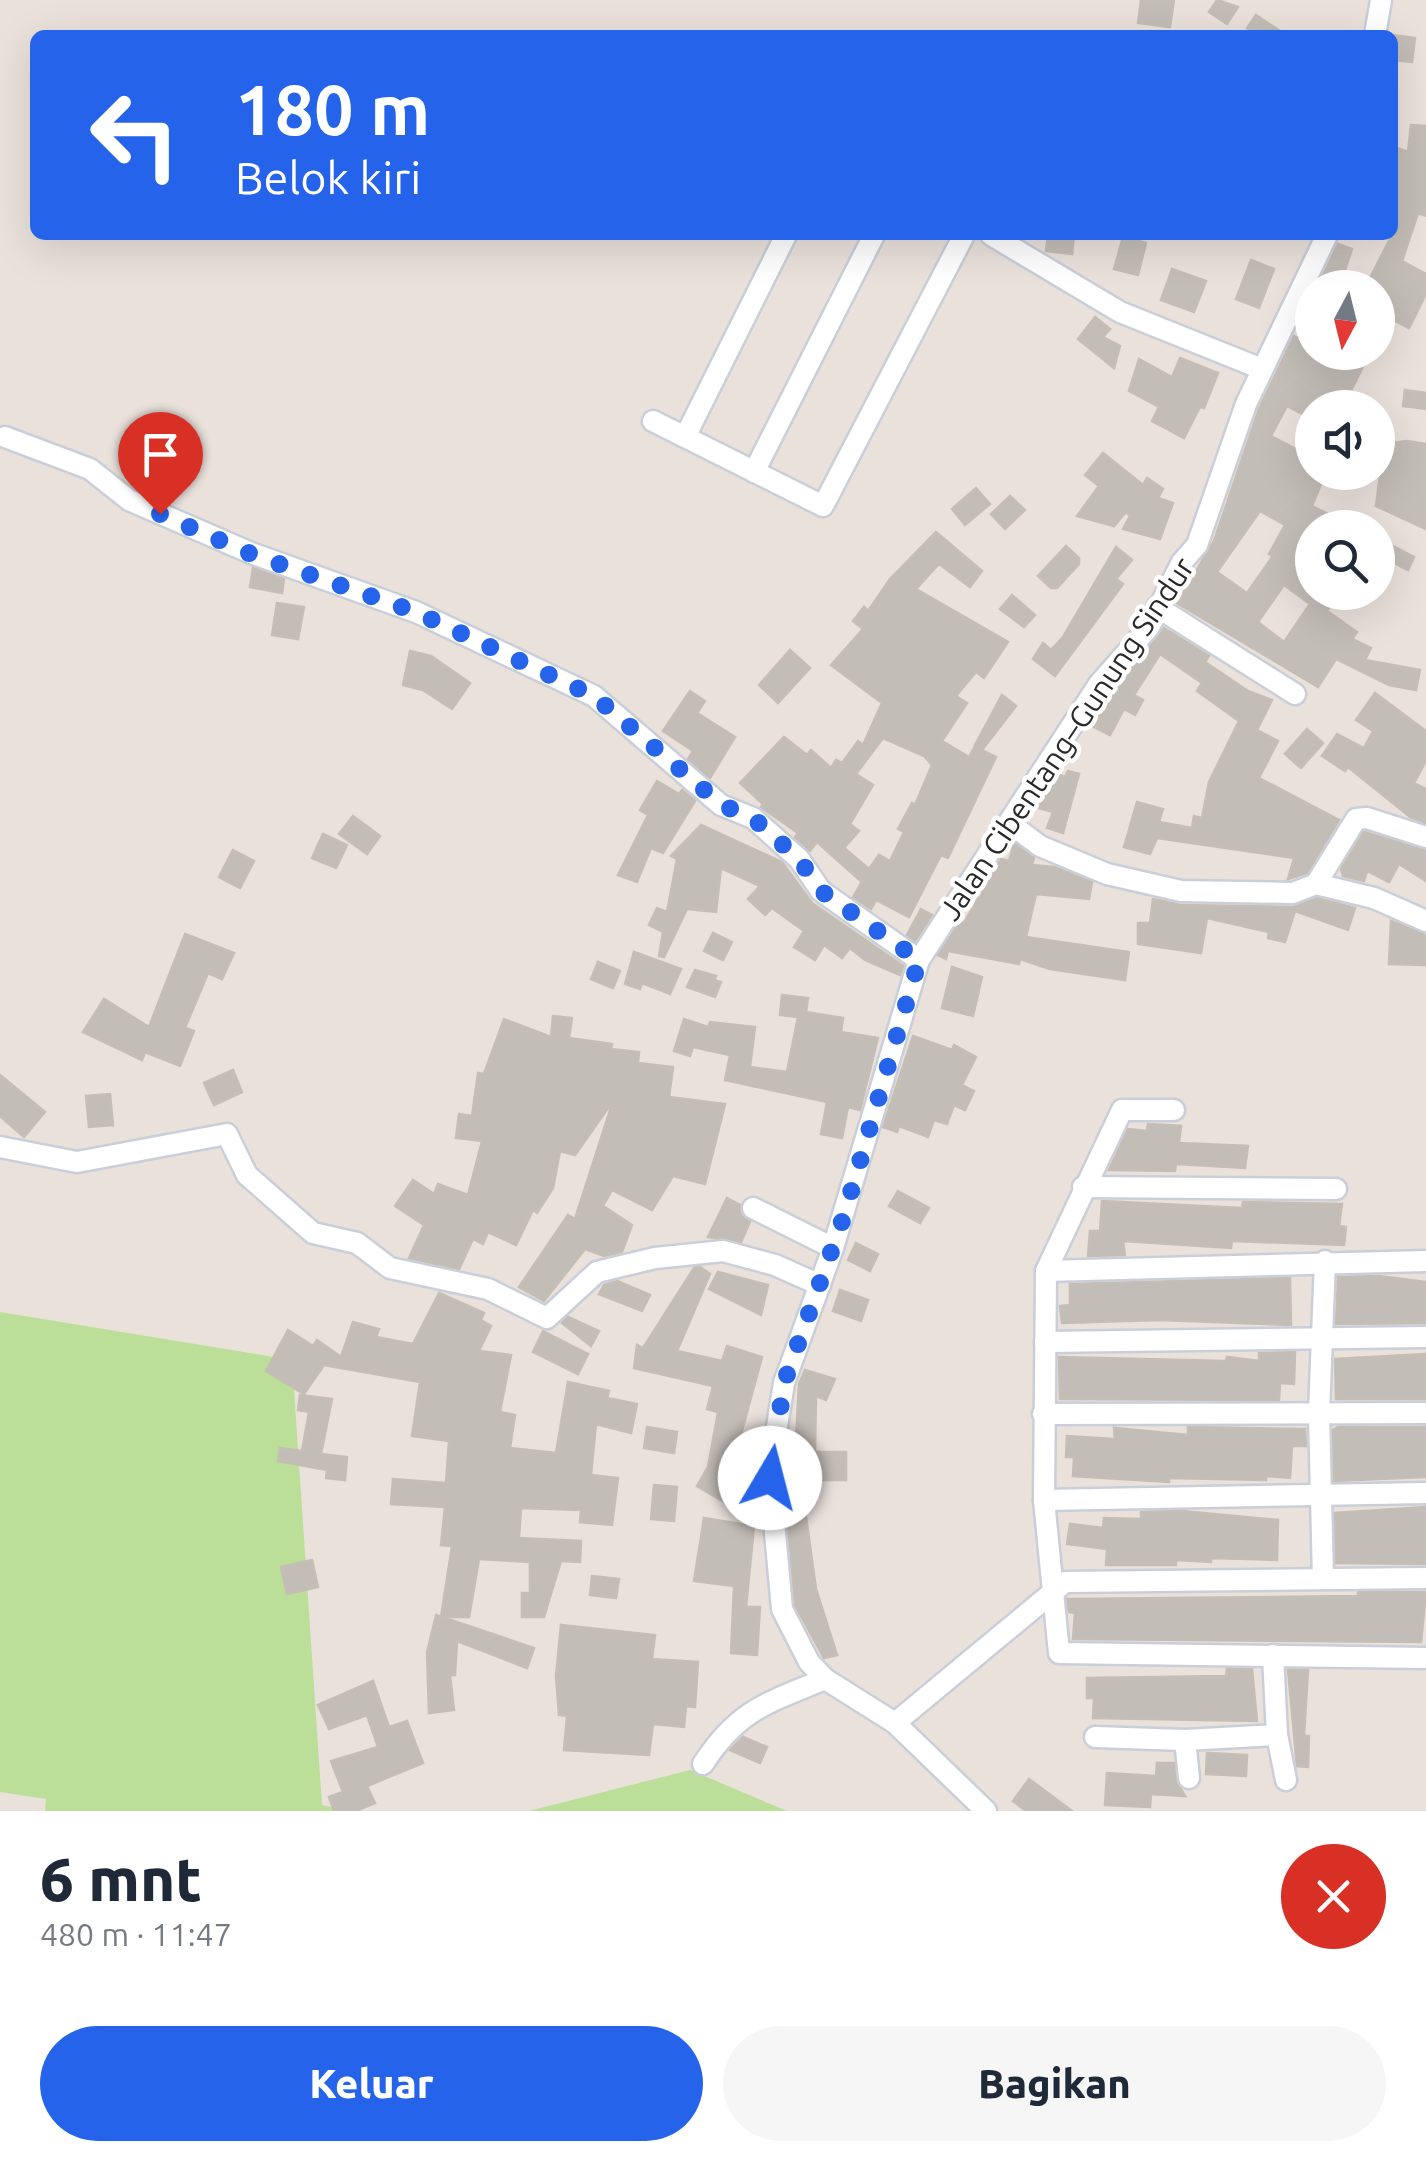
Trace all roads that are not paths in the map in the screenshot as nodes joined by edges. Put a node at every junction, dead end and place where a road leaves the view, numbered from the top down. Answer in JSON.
{"nodes":[{"id":1,"x":1381,"y":0,"type":"edge"},
{"id":2,"x":1376,"y":30,"type":"edge"},
{"id":3,"x":783,"y":240,"type":"edge"},
{"id":4,"x":871,"y":240,"type":"edge"},
{"id":5,"x":961,"y":240,"type":"edge"},
{"id":6,"x":999,"y":240,"type":"edge"},
{"id":7,"x":1325,"y":240,"type":"edge"},
{"id":8,"x":1262,"y":369,"type":"junction"},
{"id":9,"x":652,"y":422,"type":"dead end"},
{"id":10,"x":5,"y":437,"type":"dead end"},
{"id":11,"x":684,"y":437,"type":"junction"},
{"id":12,"x":754,"y":472,"type":"junction"},
{"id":13,"x":1156,"y":607,"type":"junction"},
{"id":14,"x":1296,"y":694,"type":"dead end"},
{"id":15,"x":1012,"y":824,"type":"junction"},
{"id":16,"x":1426,"y":836,"type":"edge"},
{"id":17,"x":1316,"y":884,"type":"junction"},
{"id":18,"x":1426,"y":921,"type":"edge"},
{"id":19,"x":919,"y":960,"type":"junction"},
{"id":20,"x":1174,"y":1110,"type":"dead end"},
{"id":21,"x":0,"y":1147,"type":"edge"},
{"id":22,"x":1084,"y":1187,"type":"junction"},
{"id":23,"x":1336,"y":1189,"type":"dead end"},
{"id":24,"x":752,"y":1208,"type":"dead end"},
{"id":25,"x":833,"y":1248,"type":"junction"},
{"id":26,"x":1326,"y":1261,"type":"junction"},
{"id":27,"x":1426,"y":1262,"type":"edge"},
{"id":28,"x":1046,"y":1271,"type":"junction"},
{"id":29,"x":820,"y":1284,"type":"junction"},
{"id":30,"x":1322,"y":1337,"type":"junction"},
{"id":31,"x":1426,"y":1337,"type":"edge"},
{"id":32,"x":1045,"y":1342,"type":"junction"},
{"id":33,"x":1426,"y":1412,"type":"edge"},
{"id":34,"x":1319,"y":1413,"type":"junction"},
{"id":35,"x":1043,"y":1414,"type":"junction"},
{"id":36,"x":1426,"y":1493,"type":"edge"},
{"id":37,"x":1322,"y":1496,"type":"junction"},
{"id":38,"x":1044,"y":1500,"type":"junction"},
{"id":39,"x":1323,"y":1578,"type":"junction"},
{"id":40,"x":1426,"y":1578,"type":"edge"},
{"id":41,"x":1055,"y":1589,"type":"junction"},
{"id":42,"x":1273,"y":1655,"type":"junction"},
{"id":43,"x":1426,"y":1658,"type":"edge"},
{"id":44,"x":825,"y":1679,"type":"junction"},
{"id":45,"x":895,"y":1724,"type":"junction"},
{"id":46,"x":1277,"y":1735,"type":"junction"},
{"id":47,"x":1096,"y":1736,"type":"dead end"},
{"id":48,"x":1186,"y":1740,"type":"junction"},
{"id":49,"x":703,"y":1764,"type":"dead end"},
{"id":50,"x":1189,"y":1778,"type":"dead end"},
{"id":51,"x":1286,"y":1780,"type":"dead end"},
{"id":52,"x":986,"y":1811,"type":"edge"}],
"edges":[{"from":1,"to":2,"type":"street"},
{"from":3,"to":11,"type":"street"},
{"from":4,"to":12,"type":"street"},
{"from":5,"to":12,"type":"street"},
{"from":6,"to":8,"type":"street"},
{"from":7,"to":8,"type":"street","name":"Jalan Cibentang–Gunung Sindur"},
{"from":8,"to":13,"type":"street","name":"Jalan Cibentang–Gunung Sindur"},
{"from":9,"to":11,"type":"street"},
{"from":10,"to":19,"type":"street"},
{"from":11,"to":12,"type":"street"},
{"from":13,"to":14,"type":"street"},
{"from":13,"to":15,"type":"street","name":"Jalan Cibentang–Gunung Sindur"},
{"from":15,"to":17,"type":"street"},
{"from":15,"to":19,"type":"street","name":"Jalan Cibentang–Gunung Sindur"},
{"from":16,"to":17,"type":"street"},
{"from":17,"to":18,"type":"street"},
{"from":19,"to":25,"type":"street","name":"Jalan Cibentang–Gunung Sindur"},
{"from":20,"to":22,"type":"street"},
{"from":21,"to":29,"type":"street"},
{"from":22,"to":23,"type":"street"},
{"from":22,"to":28,"type":"street"},
{"from":24,"to":25,"type":"street"},
{"from":25,"to":29,"type":"street","name":"Jalan Cibentang–Gunung Sindur"},
{"from":26,"to":27,"type":"street"},
{"from":26,"to":28,"type":"street"},
{"from":26,"to":30,"type":"street"},
{"from":28,"to":32,"type":"street"},
{"from":29,"to":44,"type":"street","name":"Jalan Cibentang–Gunung Sindur"},
{"from":30,"to":31,"type":"street"},
{"from":30,"to":32,"type":"street"},
{"from":30,"to":34,"type":"street"},
{"from":32,"to":35,"type":"street"},
{"from":33,"to":34,"type":"street"},
{"from":34,"to":35,"type":"street"},
{"from":34,"to":37,"type":"street"},
{"from":35,"to":38,"type":"street"},
{"from":36,"to":37,"type":"street"},
{"from":37,"to":38,"type":"street"},
{"from":37,"to":39,"type":"street"},
{"from":38,"to":41,"type":"street"},
{"from":39,"to":40,"type":"street"},
{"from":39,"to":41,"type":"street"},
{"from":41,"to":42,"type":"street"},
{"from":41,"to":45,"type":"street"},
{"from":42,"to":43,"type":"street"},
{"from":42,"to":46,"type":"street"},
{"from":44,"to":45,"type":"street","name":"Jalan Cibentang–Gunung Sindur"},
{"from":44,"to":49,"type":"street"},
{"from":45,"to":52,"type":"street","name":"Jalan Cibentang–Gunung Sindur"},
{"from":46,"to":48,"type":"street"},
{"from":46,"to":51,"type":"street"},
{"from":47,"to":48,"type":"street"},
{"from":48,"to":50,"type":"street"}]}
